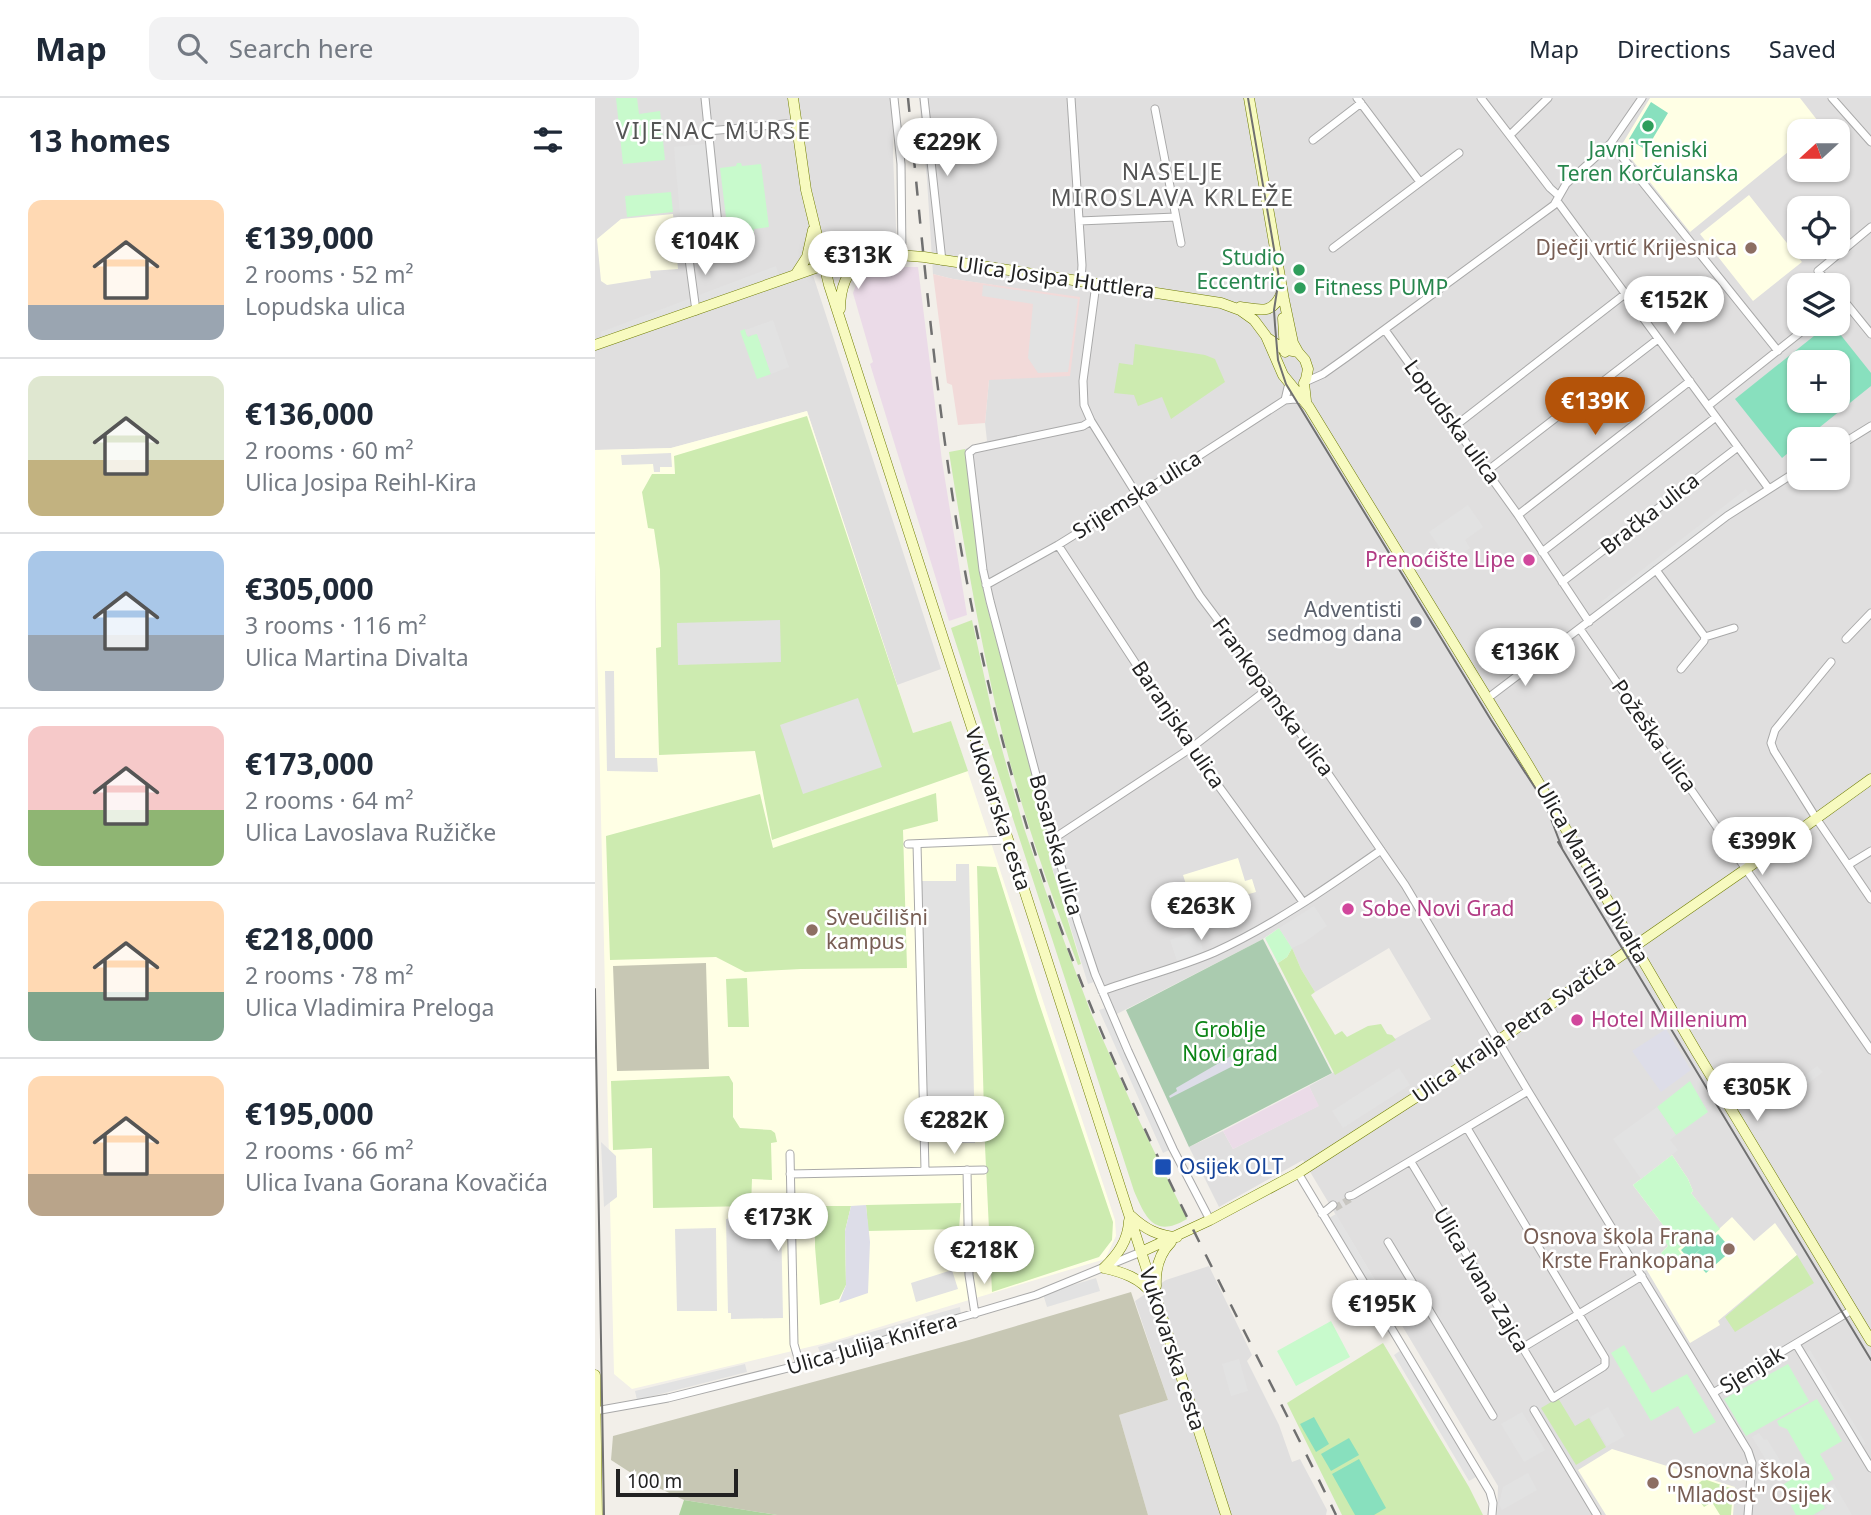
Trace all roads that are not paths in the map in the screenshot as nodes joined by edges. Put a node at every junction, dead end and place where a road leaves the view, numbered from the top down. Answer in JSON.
{"nodes":[{"id":1,"x":705,"y":98,"type":"edge"},
{"id":2,"x":793,"y":98,"type":"edge"},
{"id":3,"x":894,"y":98,"type":"edge"},
{"id":4,"x":924,"y":98,"type":"edge"},
{"id":5,"x":1071,"y":98,"type":"edge"},
{"id":6,"x":1249,"y":98,"type":"edge"},
{"id":7,"x":1481,"y":98,"type":"edge"},
{"id":8,"x":1548,"y":98,"type":"edge"},
{"id":9,"x":1641,"y":98,"type":"edge"},
{"id":10,"x":1832,"y":98,"type":"edge"},
{"id":11,"x":1359,"y":100,"type":"edge"},
{"id":12,"x":1155,"y":109,"type":"dead end"},
{"id":13,"x":796,"y":123,"type":"junction"},
{"id":14,"x":708,"y":131,"type":"junction"},
{"id":15,"x":1510,"y":135,"type":"junction"},
{"id":16,"x":1313,"y":140,"type":"dead end"},
{"id":17,"x":1871,"y":142,"type":"edge"},
{"id":18,"x":1611,"y":143,"type":"junction"},
{"id":19,"x":1459,"y":153,"type":"dead end"},
{"id":20,"x":1420,"y":182,"type":"junction"},
{"id":21,"x":1558,"y":198,"type":"junction"},
{"id":22,"x":1176,"y":217,"type":"junction"},
{"id":23,"x":1079,"y":221,"type":"junction"},
{"id":24,"x":814,"y":226,"type":"junction"},
{"id":25,"x":1871,"y":227,"type":"edge"},
{"id":26,"x":1181,"y":243,"type":"dead end"},
{"id":27,"x":1333,"y":248,"type":"dead end"},
{"id":28,"x":902,"y":255,"type":"junction"},
{"id":29,"x":867,"y":257,"type":"junction"},
{"id":30,"x":942,"y":261,"type":"junction"},
{"id":31,"x":824,"y":265,"type":"junction"},
{"id":32,"x":1820,"y":273,"type":"edge"},
{"id":33,"x":796,"y":274,"type":"junction"},
{"id":34,"x":1081,"y":282,"type":"junction"},
{"id":35,"x":1096,"y":284,"type":"junction"},
{"id":36,"x":1625,"y":294,"type":"junction"},
{"id":37,"x":1283,"y":296,"type":"junction"},
{"id":38,"x":1231,"y":305,"type":"junction"},
{"id":39,"x":1850,"y":310,"type":"edge"},
{"id":40,"x":697,"y":311,"type":"junction"},
{"id":41,"x":840,"y":320,"type":"junction"},
{"id":42,"x":1385,"y":330,"type":"junction"},
{"id":43,"x":1871,"y":334,"type":"edge"},
{"id":44,"x":1266,"y":336,"type":"junction"},
{"id":45,"x":1796,"y":336,"type":"edge"},
{"id":46,"x":1658,"y":339,"type":"junction"},
{"id":47,"x":595,"y":345,"type":"edge"},
{"id":48,"x":1289,"y":351,"type":"junction"},
{"id":49,"x":1778,"y":351,"type":"junction"},
{"id":50,"x":1307,"y":364,"type":"junction"},
{"id":51,"x":1332,"y":367,"type":"junction"},
{"id":52,"x":1280,"y":368,"type":"junction"},
{"id":53,"x":1689,"y":381,"type":"junction"},
{"id":54,"x":1288,"y":382,"type":"junction"},
{"id":55,"x":1304,"y":383,"type":"junction"},
{"id":56,"x":1285,"y":400,"type":"junction"},
{"id":57,"x":1306,"y":404,"type":"junction"},
{"id":58,"x":1708,"y":406,"type":"junction"},
{"id":59,"x":1716,"y":418,"type":"junction"},
{"id":60,"x":1091,"y":422,"type":"junction"},
{"id":61,"x":1455,"y":426,"type":"junction"},
{"id":62,"x":1871,"y":426,"type":"edge"},
{"id":63,"x":1850,"y":439,"type":"edge"},
{"id":64,"x":1738,"y":447,"type":"junction"},
{"id":65,"x":1487,"y":471,"type":"junction"},
{"id":66,"x":1787,"y":478,"type":"edge"},
{"id":67,"x":1769,"y":489,"type":"junction"},
{"id":68,"x":1137,"y":496,"type":"junction"},
{"id":69,"x":1518,"y":515,"type":"junction"},
{"id":70,"x":1058,"y":545,"type":"junction"},
{"id":71,"x":1542,"y":552,"type":"junction"},
{"id":72,"x":1656,"y":570,"type":"junction"},
{"id":73,"x":1562,"y":582,"type":"junction"},
{"id":74,"x":986,"y":585,"type":"junction"},
{"id":75,"x":1871,"y":613,"type":"edge"},
{"id":76,"x":1589,"y":622,"type":"junction"},
{"id":77,"x":1734,"y":628,"type":"dead end"},
{"id":78,"x":1580,"y":629,"type":"junction"},
{"id":79,"x":1705,"y":637,"type":"junction"},
{"id":80,"x":1846,"y":639,"type":"dead end"},
{"id":81,"x":1831,"y":663,"type":"dead end"},
{"id":82,"x":1681,"y":669,"type":"dead end"},
{"id":83,"x":1269,"y":688,"type":"junction"},
{"id":84,"x":1488,"y":698,"type":"junction"},
{"id":85,"x":1191,"y":748,"type":"junction"},
{"id":86,"x":1871,"y":779,"type":"edge"},
{"id":87,"x":1816,"y":818,"type":"junction"},
{"id":88,"x":1053,"y":839,"type":"junction"},
{"id":89,"x":1007,"y":840,"type":"junction"},
{"id":90,"x":908,"y":844,"type":"dead end"},
{"id":91,"x":917,"y":844,"type":"junction"},
{"id":92,"x":1381,"y":850,"type":"junction"},
{"id":93,"x":1871,"y":851,"type":"edge"},
{"id":94,"x":1847,"y":865,"type":"junction"},
{"id":95,"x":1746,"y":869,"type":"junction"},
{"id":96,"x":1871,"y":899,"type":"edge"},
{"id":97,"x":1303,"y":902,"type":"junction"},
{"id":98,"x":1634,"y":946,"type":"junction"},
{"id":99,"x":1102,"y":991,"type":"junction"},
{"id":100,"x":1498,"y":1041,"type":"junction"},
{"id":101,"x":1871,"y":1050,"type":"edge"},
{"id":102,"x":1528,"y":1091,"type":"junction"},
{"id":103,"x":1467,"y":1129,"type":"junction"},
{"id":104,"x":790,"y":1154,"type":"dead end"},
{"id":105,"x":1411,"y":1162,"type":"junction"},
{"id":106,"x":925,"y":1170,"type":"junction"},
{"id":107,"x":967,"y":1170,"type":"junction"},
{"id":108,"x":984,"y":1170,"type":"dead end"},
{"id":109,"x":1298,"y":1172,"type":"junction"},
{"id":110,"x":790,"y":1174,"type":"junction"},
{"id":111,"x":1351,"y":1197,"type":"tunnel mouth"},
{"id":112,"x":1333,"y":1207,"type":"tunnel mouth"},
{"id":113,"x":1322,"y":1214,"type":"junction"},
{"id":114,"x":1129,"y":1215,"type":"junction"},
{"id":115,"x":1210,"y":1220,"type":"junction"},
{"id":116,"x":1177,"y":1237,"type":"junction"},
{"id":117,"x":1388,"y":1242,"type":"dead end"},
{"id":118,"x":1141,"y":1252,"type":"junction"},
{"id":119,"x":1104,"y":1268,"type":"junction"},
{"id":120,"x":1642,"y":1276,"type":"junction"},
{"id":121,"x":1158,"y":1303,"type":"junction"},
{"id":122,"x":1852,"y":1310,"type":"junction"},
{"id":123,"x":975,"y":1314,"type":"junction"},
{"id":124,"x":1579,"y":1314,"type":"junction"},
{"id":125,"x":1871,"y":1341,"type":"edge"},
{"id":126,"x":1796,"y":1344,"type":"junction"},
{"id":127,"x":1522,"y":1348,"type":"junction"},
{"id":128,"x":800,"y":1365,"type":"junction"},
{"id":129,"x":595,"y":1375,"type":"edge"},
{"id":130,"x":1713,"y":1393,"type":"junction"},
{"id":131,"x":1534,"y":1410,"type":"dead end"},
{"id":132,"x":595,"y":1411,"type":"edge"},
{"id":133,"x":1493,"y":1416,"type":"dead end"},
{"id":134,"x":1870,"y":1465,"type":"edge"},
{"id":135,"x":597,"y":1515,"type":"edge"},
{"id":136,"x":1226,"y":1515,"type":"edge"},
{"id":137,"x":1492,"y":1515,"type":"edge"},
{"id":138,"x":1597,"y":1515,"type":"edge"},
{"id":139,"x":1748,"y":1515,"type":"edge"}],
"edges":[{"from":1,"to":14,"type":"street"},
{"from":2,"to":13,"type":"main road","name":"Vukovarska cesta"},
{"from":3,"to":28,"type":"street"},
{"from":4,"to":30,"type":"street"},
{"from":5,"to":23,"type":"street"},
{"from":6,"to":37,"type":"main road"},
{"from":7,"to":15,"type":"street"},
{"from":8,"to":15,"type":"street"},
{"from":9,"to":18,"type":"street"},
{"from":10,"to":17,"type":"street"},
{"from":11,"to":16,"type":"street"},
{"from":11,"to":20,"type":"street"},
{"from":12,"to":22,"type":"street"},
{"from":13,"to":14,"type":"street"},
{"from":13,"to":24,"type":"main road","name":"Vukovarska cesta"},
{"from":14,"to":40,"type":"street"},
{"from":15,"to":21,"type":"street"},
{"from":18,"to":21,"type":"street"},
{"from":18,"to":49,"type":"street"},
{"from":19,"to":20,"type":"street"},
{"from":20,"to":27,"type":"street"},
{"from":21,"to":36,"type":"street"},
{"from":21,"to":42,"type":"street"},
{"from":22,"to":23,"type":"street"},
{"from":22,"to":26,"type":"street"},
{"from":23,"to":34,"type":"street"},
{"from":24,"to":31,"type":"main road","name":"Vukovarska cesta"},
{"from":24,"to":33,"type":"main road"},
{"from":25,"to":32,"type":"street"},
{"from":28,"to":29,"type":"main road","name":"Ulica Josipa Huttlera"},
{"from":28,"to":30,"type":"main road","name":"Ulica Josipa Huttlera"},
{"from":29,"to":31,"type":"main road","name":"Ulica Josipa Huttlera"},
{"from":29,"to":41,"type":"main road"},
{"from":30,"to":34,"type":"main road","name":"Ulica Josipa Huttlera"},
{"from":31,"to":33,"type":"main road","name":"Ulica Josipa Huttlera"},
{"from":31,"to":41,"type":"main road","name":"Vukovarska cesta"},
{"from":33,"to":40,"type":"main road","name":"Ulica Josipa Huttlera"},
{"from":34,"to":35,"type":"main road","name":"Ulica Josipa Huttlera"},
{"from":35,"to":38,"type":"main road","name":"Ulica Josipa Huttlera"},
{"from":35,"to":60,"type":"street","name":"Frankopanska ulica"},
{"from":36,"to":46,"type":"street"},
{"from":36,"to":61,"type":"street"},
{"from":37,"to":38,"type":"main road"},
{"from":37,"to":48,"type":"main road"},
{"from":38,"to":44,"type":"main road","name":"Ulica Josipa Huttlera"},
{"from":39,"to":43,"type":"street"},
{"from":40,"to":47,"type":"main road","name":"Ulica Josipa Huttlera"},
{"from":41,"to":89,"type":"main road","name":"Vukovarska cesta"},
{"from":42,"to":51,"type":"street"},
{"from":42,"to":61,"type":"street","name":"Lopudska ulica"},
{"from":44,"to":48,"type":"main road","name":"Ulica Josipa Huttlera"},
{"from":44,"to":52,"type":"main road","name":"Ulica Josipa Huttlera"},
{"from":45,"to":49,"type":"street"},
{"from":46,"to":53,"type":"street"},
{"from":46,"to":65,"type":"street"},
{"from":48,"to":50,"type":"main road"},
{"from":48,"to":52,"type":"main road"},
{"from":49,"to":58,"type":"street"},
{"from":50,"to":51,"type":"street"},
{"from":50,"to":55,"type":"main road"},
{"from":51,"to":55,"type":"street"},
{"from":52,"to":54,"type":"main road"},
{"from":53,"to":58,"type":"street"},
{"from":53,"to":69,"type":"street"},
{"from":54,"to":55,"type":"main road"},
{"from":54,"to":56,"type":"street"},
{"from":54,"to":57,"type":"main road","name":"Ulica Martina Divalta"},
{"from":55,"to":57,"type":"main road","name":"Ulica Martina Divalta"},
{"from":56,"to":57,"type":"street"},
{"from":56,"to":68,"type":"street","name":"Srijemska ulica"},
{"from":57,"to":84,"type":"main road","name":"Ulica Martina Divalta"},
{"from":58,"to":59,"type":"street"},
{"from":59,"to":64,"type":"street"},
{"from":59,"to":71,"type":"street","name":"Bračka ulica"},
{"from":60,"to":68,"type":"street","name":"Frankopanska ulica"},
{"from":60,"to":74,"type":"street","name":"Bosanska ulica"},
{"from":61,"to":65,"type":"street","name":"Lopudska ulica"},
{"from":62,"to":63,"type":"street"},
{"from":64,"to":67,"type":"street"},
{"from":64,"to":73,"type":"street","name":"Bračka ulica"},
{"from":65,"to":69,"type":"street","name":"Lopudska ulica"},
{"from":66,"to":67,"type":"street"},
{"from":67,"to":72,"type":"street"},
{"from":68,"to":70,"type":"street","name":"Srijemska ulica"},
{"from":68,"to":83,"type":"street","name":"Frankopanska ulica"},
{"from":69,"to":71,"type":"street","name":"Lopudska ulica"},
{"from":70,"to":74,"type":"street","name":"Srijemska ulica"},
{"from":70,"to":85,"type":"street","name":"Baranjska ulica"},
{"from":71,"to":73,"type":"street","name":"Lopudska ulica"},
{"from":72,"to":76,"type":"street"},
{"from":72,"to":79,"type":"street"},
{"from":73,"to":76,"type":"street","name":"Lopudska ulica"},
{"from":74,"to":88,"type":"street","name":"Bosanska ulica"},
{"from":75,"to":80,"type":"street"},
{"from":76,"to":78,"type":"street"},
{"from":77,"to":79,"type":"street"},
{"from":78,"to":84,"type":"street"},
{"from":78,"to":95,"type":"street","name":"Požeška ulica"},
{"from":79,"to":82,"type":"street"},
{"from":81,"to":87,"type":"street"},
{"from":83,"to":85,"type":"street"},
{"from":83,"to":92,"type":"street","name":"Frankopanska ulica"},
{"from":84,"to":98,"type":"main road","name":"Ulica Martina Divalta"},
{"from":85,"to":88,"type":"street"},
{"from":85,"to":97,"type":"street","name":"Baranjska ulica"},
{"from":86,"to":87,"type":"main road","name":"Ulica kralja Petra Svačića"},
{"from":87,"to":94,"type":"street"},
{"from":87,"to":95,"type":"main road","name":"Ulica kralja Petra Svačića"},
{"from":88,"to":99,"type":"street","name":"Bosanska ulica"},
{"from":89,"to":91,"type":"street"},
{"from":89,"to":114,"type":"main road","name":"Vukovarska cesta"},
{"from":90,"to":91,"type":"street"},
{"from":91,"to":106,"type":"street"},
{"from":92,"to":97,"type":"street"},
{"from":92,"to":100,"type":"street","name":"Frankopanska ulica"},
{"from":93,"to":94,"type":"street"},
{"from":94,"to":96,"type":"street"},
{"from":95,"to":98,"type":"main road","name":"Ulica kralja Petra Svačića"},
{"from":95,"to":101,"type":"street","name":"Požeška ulica"},
{"from":97,"to":99,"type":"street"},
{"from":98,"to":100,"type":"main road","name":"Ulica kralja Petra Svačića"},
{"from":98,"to":122,"type":"main road","name":"Ulica Martina Divalta"},
{"from":99,"to":115,"type":"street","name":"Bosanska ulica"},
{"from":100,"to":102,"type":"street","name":"Frankopanska ulica"},
{"from":100,"to":109,"type":"main road","name":"Ulica kralja Petra Svačića"},
{"from":102,"to":103,"type":"street"},
{"from":102,"to":120,"type":"street","name":"Frankopanska ulica"},
{"from":103,"to":105,"type":"street"},
{"from":103,"to":124,"type":"street"},
{"from":104,"to":110,"type":"street"},
{"from":105,"to":111,"type":"street"},
{"from":105,"to":127,"type":"street","name":"Ulica Ivana Zajca"},
{"from":106,"to":107,"type":"street"},
{"from":106,"to":110,"type":"street"},
{"from":107,"to":108,"type":"street"},
{"from":107,"to":123,"type":"street"},
{"from":109,"to":113,"type":"street"},
{"from":109,"to":115,"type":"main road","name":"Ulica kralja Petra Svačića"},
{"from":110,"to":128,"type":"street"},
{"from":112,"to":113,"type":"street"},
{"from":113,"to":137,"type":"street"},
{"from":114,"to":116,"type":"main road"},
{"from":114,"to":118,"type":"main road","name":"Vukovarska cesta"},
{"from":114,"to":119,"type":"main road"},
{"from":115,"to":116,"type":"main road","name":"Ulica kralja Petra Svačića"},
{"from":116,"to":118,"type":"main road","name":"Ulica kralja Petra Svačića"},
{"from":116,"to":121,"type":"main road"},
{"from":117,"to":133,"type":"street"},
{"from":118,"to":119,"type":"street","name":"Ulica Julija Knifera"},
{"from":118,"to":121,"type":"main road","name":"Vukovarska cesta"},
{"from":119,"to":121,"type":"main road"},
{"from":119,"to":123,"type":"street","name":"Ulica Julija Knifera"},
{"from":120,"to":124,"type":"street"},
{"from":120,"to":130,"type":"street","name":"Frankopanska ulica"},
{"from":121,"to":136,"type":"main road","name":"Vukovarska cesta"},
{"from":122,"to":125,"type":"main road","name":"Ulica Martina Divalta"},
{"from":122,"to":126,"type":"street","name":"Sjenjak"},
{"from":123,"to":128,"type":"street","name":"Ulica Julija Knifera"},
{"from":124,"to":127,"type":"street"},
{"from":124,"to":127,"type":"street","name":"Ulica Ivana Zajca"},
{"from":126,"to":130,"type":"street","name":"Sjenjak"},
{"from":126,"to":134,"type":"street","name":"Sjenjak"},
{"from":128,"to":132,"type":"street","name":"Ulica Julija Knifera"},
{"from":129,"to":132,"type":"main road"},
{"from":130,"to":139,"type":"street","name":"Sjenjak"},
{"from":131,"to":138,"type":"street"},
{"from":132,"to":135,"type":"main road"}]}
